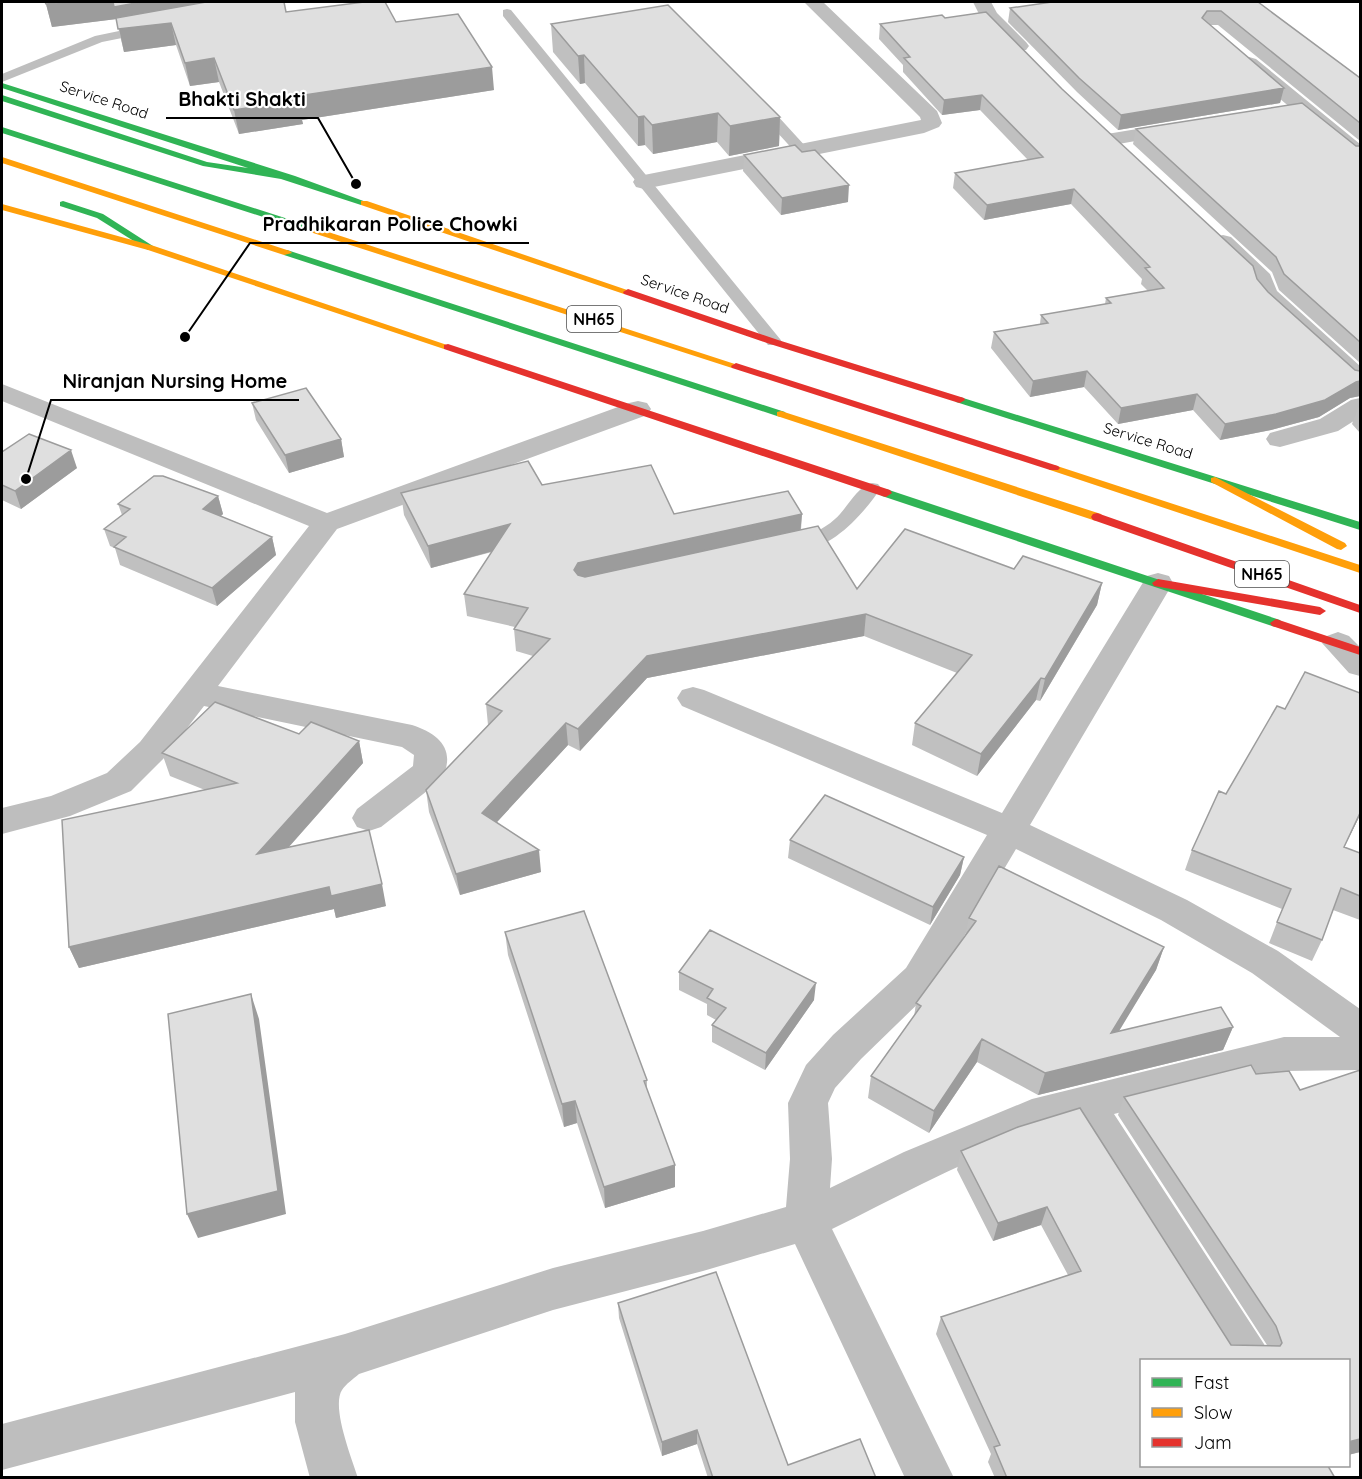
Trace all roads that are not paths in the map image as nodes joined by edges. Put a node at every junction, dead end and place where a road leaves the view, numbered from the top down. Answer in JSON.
{"nodes":[{"id":1,"x":813,"y":2,"type":"edge"},
{"id":2,"x":982,"y":2,"type":"edge"},
{"id":3,"x":507,"y":13,"type":"dead end"},
{"id":4,"x":157,"y":27,"type":"edge"},
{"id":5,"x":1238,"y":54,"type":"edge"},
{"id":6,"x":1037,"y":65,"type":"edge"},
{"id":7,"x":2,"y":78,"type":"edge"},
{"id":8,"x":2,"y":85,"type":"edge"},
{"id":9,"x":747,"y":92,"type":"edge"},
{"id":10,"x":2,"y":98,"type":"edge"},
{"id":11,"x":1302,"y":108,"type":"junction"},
{"id":12,"x":1278,"y":112,"type":"edge"},
{"id":13,"x":1196,"y":126,"type":"edge"},
{"id":14,"x":2,"y":130,"type":"edge"},
{"id":15,"x":802,"y":151,"type":"junction"},
{"id":16,"x":1360,"y":154,"type":"edge"},
{"id":17,"x":1129,"y":155,"type":"edge"},
{"id":18,"x":2,"y":160,"type":"edge"},
{"id":19,"x":292,"y":178,"type":"junction"},
{"id":20,"x":644,"y":182,"type":"junction"},
{"id":21,"x":45,"y":198,"type":"dead end"},
{"id":22,"x":2,"y":207,"type":"edge"},
{"id":23,"x":1204,"y":225,"type":"edge"},
{"id":24,"x":151,"y":248,"type":"junction"},
{"id":25,"x":774,"y":342,"type":"junction"},
{"id":26,"x":1360,"y":379,"type":"edge"},
{"id":27,"x":2,"y":392,"type":"edge"},
{"id":28,"x":1360,"y":406,"type":"edge"},
{"id":29,"x":638,"y":409,"type":"junction"},
{"id":30,"x":1280,"y":439,"type":"dead end"},
{"id":31,"x":1215,"y":480,"type":"junction"},
{"id":32,"x":872,"y":488,"type":"junction"},
{"id":33,"x":327,"y":523,"type":"junction"},
{"id":34,"x":1360,"y":526,"type":"edge"},
{"id":35,"x":783,"y":548,"type":"edge"},
{"id":36,"x":1360,"y":556,"type":"edge"},
{"id":37,"x":1360,"y":568,"type":"edge"},
{"id":38,"x":1158,"y":583,"type":"junction"},
{"id":39,"x":1360,"y":609,"type":"edge"},
{"id":40,"x":1360,"y":618,"type":"edge"},
{"id":41,"x":1349,"y":647,"type":"edge"},
{"id":42,"x":1360,"y":665,"type":"edge"},
{"id":43,"x":196,"y":693,"type":"junction"},
{"id":44,"x":693,"y":698,"type":"dead end"},
{"id":45,"x":369,"y":818,"type":"dead end"},
{"id":46,"x":2,"y":820,"type":"edge"},
{"id":47,"x":1009,"y":830,"type":"junction"},
{"id":48,"x":1360,"y":1030,"type":"edge"},
{"id":49,"x":1360,"y":1053,"type":"edge"},
{"id":50,"x":1085,"y":1104,"type":"junction"},
{"id":51,"x":806,"y":1221,"type":"junction"},
{"id":52,"x":345,"y":1356,"type":"junction"},
{"id":53,"x":1247,"y":1359,"type":"edge"},
{"id":54,"x":2,"y":1447,"type":"edge"},
{"id":55,"x":334,"y":1478,"type":"edge"},
{"id":56,"x":930,"y":1478,"type":"edge"}],
"edges":[{"from":1,"to":15,"type":"street"},
{"from":2,"to":6,"type":"street"},
{"from":3,"to":20,"type":"lane"},
{"from":4,"to":7,"type":"lane"},
{"from":5,"to":11,"type":"street"},
{"from":8,"to":19,"type":"main road","name":"Service Road"},
{"from":9,"to":15,"type":"lane"},
{"from":10,"to":19,"type":"main road"},
{"from":11,"to":12,"type":"street"},
{"from":11,"to":16,"type":"street"},
{"from":13,"to":17,"type":"street"},
{"from":14,"to":37,"type":"main road","number":"NH65"},
{"from":15,"to":20,"type":"street"},
{"from":18,"to":39,"type":"main road","number":"NH65"},
{"from":19,"to":25,"type":"main road","name":"Service Road"},
{"from":20,"to":25,"type":"lane"},
{"from":21,"to":24,"type":"main road"},
{"from":22,"to":24,"type":"main road"},
{"from":23,"to":26,"type":"street"},
{"from":24,"to":29,"type":"main road"},
{"from":25,"to":31,"type":"main road","name":"Service Road"},
{"from":27,"to":33,"type":"street"},
{"from":28,"to":30,"type":"street"},
{"from":29,"to":32,"type":"main road"},
{"from":29,"to":33,"type":"street"},
{"from":31,"to":34,"type":"main road","name":"Service Road"},
{"from":31,"to":36,"type":"main road"},
{"from":32,"to":35,"type":"lane"},
{"from":32,"to":38,"type":"main road"},
{"from":33,"to":43,"type":"street"},
{"from":38,"to":40,"type":"main road"},
{"from":38,"to":41,"type":"main road"},
{"from":38,"to":47,"type":"street"},
{"from":41,"to":42,"type":"street"},
{"from":43,"to":45,"type":"street"},
{"from":43,"to":46,"type":"street"},
{"from":44,"to":47,"type":"street"},
{"from":47,"to":48,"type":"street"},
{"from":47,"to":51,"type":"street"},
{"from":49,"to":50,"type":"street"},
{"from":50,"to":51,"type":"street"},
{"from":50,"to":53,"type":"street"},
{"from":51,"to":52,"type":"street"},
{"from":51,"to":56,"type":"street"},
{"from":52,"to":54,"type":"street"},
{"from":52,"to":55,"type":"street"}]}
